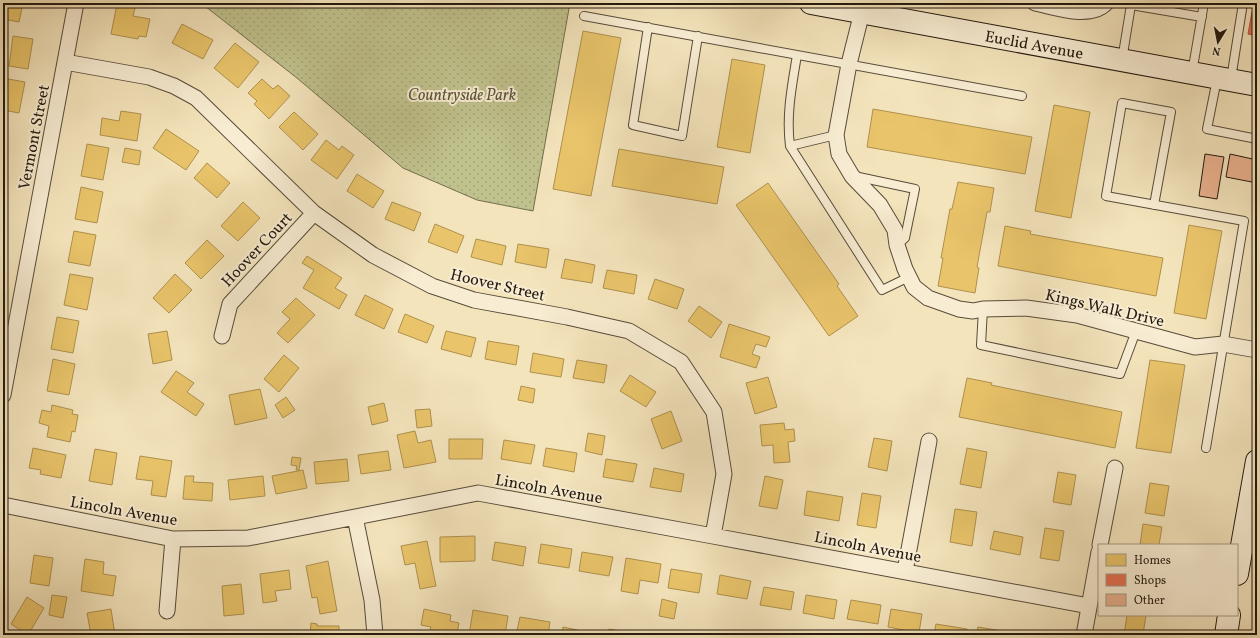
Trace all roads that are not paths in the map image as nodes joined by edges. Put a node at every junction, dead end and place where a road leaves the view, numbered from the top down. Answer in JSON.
{"nodes":[{"id":1,"x":76,"y":3,"type":"edge"},
{"id":2,"x":811,"y":3,"type":"edge"},
{"id":3,"x":1035,"y":3,"type":"edge"},
{"id":4,"x":1106,"y":3,"type":"edge"},
{"id":5,"x":1204,"y":3,"type":"edge"},
{"id":6,"x":1243,"y":3,"type":"edge"},
{"id":7,"x":1131,"y":4,"type":"edge"},
{"id":8,"x":862,"y":12,"type":"junction"},
{"id":9,"x":584,"y":16,"type":"dead end"},
{"id":10,"x":1202,"y":17,"type":"junction"},
{"id":11,"x":648,"y":27,"type":"junction"},
{"id":12,"x":698,"y":36,"type":"junction"},
{"id":13,"x":797,"y":54,"type":"junction"},
{"id":14,"x":1122,"y":60,"type":"junction"},
{"id":15,"x":65,"y":62,"type":"junction"},
{"id":16,"x":849,"y":64,"type":"junction"},
{"id":17,"x":1192,"y":73,"type":"junction"},
{"id":18,"x":1224,"y":79,"type":"junction"},
{"id":19,"x":1257,"y":86,"type":"edge"},
{"id":20,"x":1022,"y":96,"type":"dead end"},
{"id":21,"x":836,"y":135,"type":"junction"},
{"id":22,"x":1257,"y":139,"type":"edge"},
{"id":23,"x":790,"y":146,"type":"junction"},
{"id":24,"x":852,"y":176,"type":"junction"},
{"id":25,"x":1154,"y":205,"type":"junction"},
{"id":26,"x":314,"y":213,"type":"junction"},
{"id":27,"x":897,"y":245,"type":"junction"},
{"id":28,"x":909,"y":277,"type":"junction"},
{"id":29,"x":983,"y":309,"type":"junction"},
{"id":30,"x":1136,"y":331,"type":"junction"},
{"id":31,"x":222,"y":336,"type":"dead end"},
{"id":32,"x":1223,"y":344,"type":"junction"},
{"id":33,"x":1257,"y":350,"type":"edge"},
{"id":34,"x":3,"y":395,"type":"edge"},
{"id":35,"x":929,"y":441,"type":"dead end"},
{"id":36,"x":1206,"y":448,"type":"dead end"},
{"id":37,"x":1257,"y":461,"type":"edge"},
{"id":38,"x":1115,"y":468,"type":"dead end"},
{"id":39,"x":3,"y":505,"type":"edge"},
{"id":40,"x":1253,"y":506,"type":"edge"},
{"id":41,"x":355,"y":517,"type":"junction"},
{"id":42,"x":713,"y":536,"type":"junction"},
{"id":43,"x":173,"y":539,"type":"junction"},
{"id":44,"x":1100,"y":544,"type":"edge"},
{"id":45,"x":1098,"y":557,"type":"edge"},
{"id":46,"x":1238,"y":570,"type":"edge"},
{"id":47,"x":905,"y":571,"type":"junction"},
{"id":48,"x":1089,"y":606,"type":"junction"},
{"id":49,"x":166,"y":611,"type":"dead end"},
{"id":50,"x":1230,"y":616,"type":"edge"},
{"id":51,"x":375,"y":635,"type":"edge"},
{"id":52,"x":1084,"y":635,"type":"edge"},
{"id":53,"x":1226,"y":635,"type":"edge"}],
"edges":[{"from":1,"to":15,"type":"street","name":"Vermont Street"},
{"from":2,"to":8,"type":"main road","name":"Euclid Avenue"},
{"from":3,"to":4,"type":"street"},
{"from":5,"to":10,"type":"lane"},
{"from":6,"to":18,"type":"lane"},
{"from":7,"to":10,"type":"lane"},
{"from":7,"to":14,"type":"lane"},
{"from":8,"to":14,"type":"main road","name":"Euclid Avenue"},
{"from":8,"to":16,"type":"street","name":"Kings Walk Drive"},
{"from":9,"to":11,"type":"lane"},
{"from":10,"to":17,"type":"lane"},
{"from":11,"to":12,"type":"lane"},
{"from":11,"to":12,"type":"lane"},
{"from":12,"to":13,"type":"lane"},
{"from":13,"to":16,"type":"lane"},
{"from":13,"to":23,"type":"lane"},
{"from":14,"to":17,"type":"main road","name":"Euclid Avenue"},
{"from":15,"to":26,"type":"street","name":"Hoover Street"},
{"from":15,"to":34,"type":"street","name":"Vermont Street"},
{"from":16,"to":20,"type":"lane"},
{"from":16,"to":21,"type":"street","name":"Kings Walk Drive"},
{"from":17,"to":18,"type":"main road","name":"Euclid Avenue"},
{"from":18,"to":19,"type":"main road","name":"Euclid Avenue"},
{"from":18,"to":22,"type":"lane"},
{"from":21,"to":23,"type":"lane"},
{"from":21,"to":24,"type":"street","name":"Kings Walk Drive"},
{"from":23,"to":28,"type":"lane"},
{"from":24,"to":27,"type":"street","name":"Kings Walk Drive"},
{"from":24,"to":27,"type":"lane"},
{"from":25,"to":25,"type":"lane"},
{"from":25,"to":32,"type":"lane"},
{"from":26,"to":31,"type":"street","name":"Hoover Court"},
{"from":26,"to":42,"type":"street","name":"Hoover Street"},
{"from":27,"to":28,"type":"street","name":"Kings Walk Drive"},
{"from":28,"to":29,"type":"street","name":"Kings Walk Drive"},
{"from":29,"to":30,"type":"street","name":"Kings Walk Drive"},
{"from":29,"to":30,"type":"lane"},
{"from":30,"to":32,"type":"street","name":"Kings Walk Drive"},
{"from":32,"to":33,"type":"street","name":"Kings Walk Drive"},
{"from":32,"to":36,"type":"lane"},
{"from":35,"to":47,"type":"street"},
{"from":37,"to":40,"type":"main road"},
{"from":38,"to":44,"type":"street"},
{"from":39,"to":43,"type":"street","name":"Lincoln Avenue"},
{"from":40,"to":46,"type":"main road"},
{"from":41,"to":42,"type":"street","name":"Lincoln Avenue"},
{"from":41,"to":43,"type":"street","name":"Lincoln Avenue"},
{"from":41,"to":51,"type":"street"},
{"from":42,"to":47,"type":"street","name":"Lincoln Avenue"},
{"from":43,"to":49,"type":"street"},
{"from":45,"to":48,"type":"street"},
{"from":47,"to":48,"type":"street","name":"Lincoln Avenue"},
{"from":48,"to":52,"type":"street"},
{"from":50,"to":53,"type":"main road"}]}
